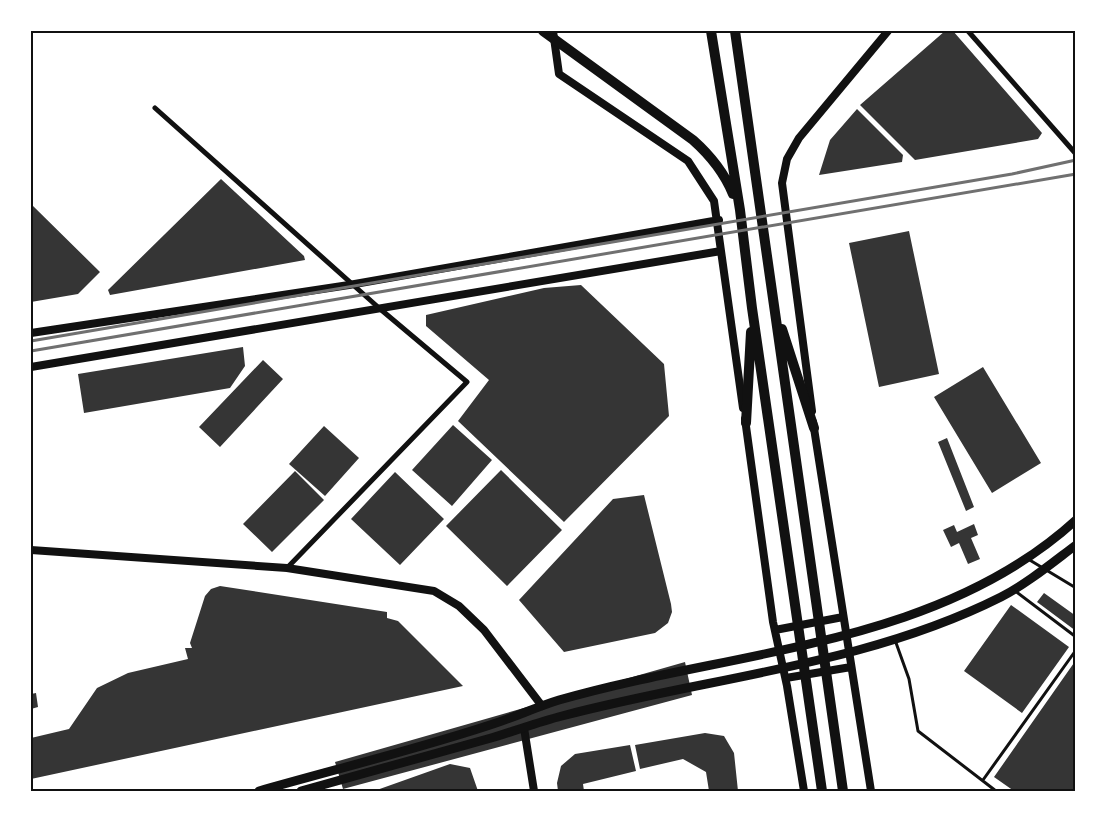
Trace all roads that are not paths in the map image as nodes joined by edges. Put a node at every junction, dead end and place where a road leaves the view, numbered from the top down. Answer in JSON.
{"nodes":[{"id":1,"x":543,"y":31,"type":"edge"},
{"id":2,"x":553,"y":31,"type":"edge"},
{"id":3,"x":711,"y":31,"type":"edge"},
{"id":4,"x":735,"y":31,"type":"edge"},
{"id":5,"x":888,"y":31,"type":"edge"},
{"id":6,"x":968,"y":31,"type":"edge"},
{"id":7,"x":155,"y":108,"type":"dead end"},
{"id":8,"x":1076,"y":154,"type":"edge"},
{"id":9,"x":740,"y":210,"type":"junction"},
{"id":10,"x":718,"y":220,"type":"junction"},
{"id":11,"x":721,"y":251,"type":"junction"},
{"id":12,"x":355,"y":284,"type":"junction"},
{"id":13,"x":774,"y":304,"type":"junction"},
{"id":14,"x":379,"y":308,"type":"junction"},
{"id":15,"x":752,"y":308,"type":"junction"},
{"id":16,"x":31,"y":333,"type":"edge"},
{"id":17,"x":31,"y":367,"type":"edge"},
{"id":18,"x":746,"y":423,"type":"junction"},
{"id":19,"x":814,"y":428,"type":"junction"},
{"id":20,"x":1076,"y":520,"type":"edge"},
{"id":21,"x":1076,"y":545,"type":"edge"},
{"id":22,"x":31,"y":550,"type":"edge"},
{"id":23,"x":1028,"y":559,"type":"junction"},
{"id":24,"x":287,"y":568,"type":"junction"},
{"id":25,"x":1044,"y":569,"type":"junction"},
{"id":26,"x":1076,"y":588,"type":"edge"},
{"id":27,"x":1013,"y":590,"type":"junction"},
{"id":28,"x":843,"y":617,"type":"junction"},
{"id":29,"x":775,"y":630,"type":"junction"},
{"id":30,"x":846,"y":634,"type":"junction"},
{"id":31,"x":1076,"y":637,"type":"edge"},
{"id":32,"x":894,"y":640,"type":"junction"},
{"id":33,"x":779,"y":650,"type":"junction"},
{"id":34,"x":1076,"y":650,"type":"edge"},
{"id":35,"x":849,"y":652,"type":"junction"},
{"id":36,"x":851,"y":666,"type":"junction"},
{"id":37,"x":783,"y":668,"type":"junction"},
{"id":38,"x":786,"y":678,"type":"junction"},
{"id":39,"x":542,"y":706,"type":"junction"},
{"id":40,"x":524,"y":728,"type":"junction"},
{"id":41,"x":983,"y":780,"type":"junction"},
{"id":42,"x":842,"y":788,"type":"edge"},
{"id":43,"x":821,"y":790,"type":"edge"},
{"id":44,"x":259,"y":791,"type":"edge"},
{"id":45,"x":301,"y":791,"type":"edge"},
{"id":46,"x":534,"y":791,"type":"edge"},
{"id":47,"x":804,"y":791,"type":"edge"},
{"id":48,"x":871,"y":791,"type":"edge"},
{"id":49,"x":996,"y":791,"type":"edge"}],
"edges":[{"from":1,"to":9,"type":"highway"},
{"from":2,"to":10,"type":"street"},
{"from":3,"to":9,"type":"highway"},
{"from":4,"to":13,"type":"highway"},
{"from":5,"to":19,"type":"street"},
{"from":6,"to":8,"type":"street"},
{"from":7,"to":12,"type":"street"},
{"from":9,"to":15,"type":"highway"},
{"from":10,"to":11,"type":"street"},
{"from":10,"to":12,"type":"street"},
{"from":11,"to":14,"type":"street"},
{"from":11,"to":18,"type":"street"},
{"from":12,"to":14,"type":"street"},
{"from":12,"to":16,"type":"street"},
{"from":13,"to":19,"type":"highway"},
{"from":13,"to":42,"type":"highway"},
{"from":14,"to":17,"type":"street"},
{"from":14,"to":24,"type":"street"},
{"from":15,"to":18,"type":"highway"},
{"from":15,"to":43,"type":"highway"},
{"from":18,"to":29,"type":"street"},
{"from":19,"to":28,"type":"street"},
{"from":20,"to":23,"type":"main road"},
{"from":21,"to":25,"type":"main road"},
{"from":22,"to":24,"type":"street"},
{"from":23,"to":25,"type":"lane"},
{"from":23,"to":30,"type":"main road"},
{"from":24,"to":39,"type":"street"},
{"from":25,"to":26,"type":"lane"},
{"from":25,"to":27,"type":"main road"},
{"from":27,"to":31,"type":"lane"},
{"from":27,"to":32,"type":"main road"},
{"from":28,"to":29,"type":"street"},
{"from":28,"to":30,"type":"street"},
{"from":29,"to":33,"type":"street"},
{"from":30,"to":33,"type":"main road"},
{"from":30,"to":35,"type":"street"},
{"from":32,"to":35,"type":"main road"},
{"from":32,"to":41,"type":"lane"},
{"from":33,"to":37,"type":"street"},
{"from":33,"to":39,"type":"main road"},
{"from":34,"to":41,"type":"lane"},
{"from":35,"to":36,"type":"street"},
{"from":35,"to":37,"type":"main road"},
{"from":36,"to":38,"type":"street"},
{"from":36,"to":48,"type":"street"},
{"from":37,"to":38,"type":"street"},
{"from":37,"to":40,"type":"main road"},
{"from":38,"to":47,"type":"street"},
{"from":39,"to":44,"type":"main road"},
{"from":40,"to":45,"type":"main road"},
{"from":40,"to":46,"type":"street"},
{"from":41,"to":49,"type":"lane"}]}
